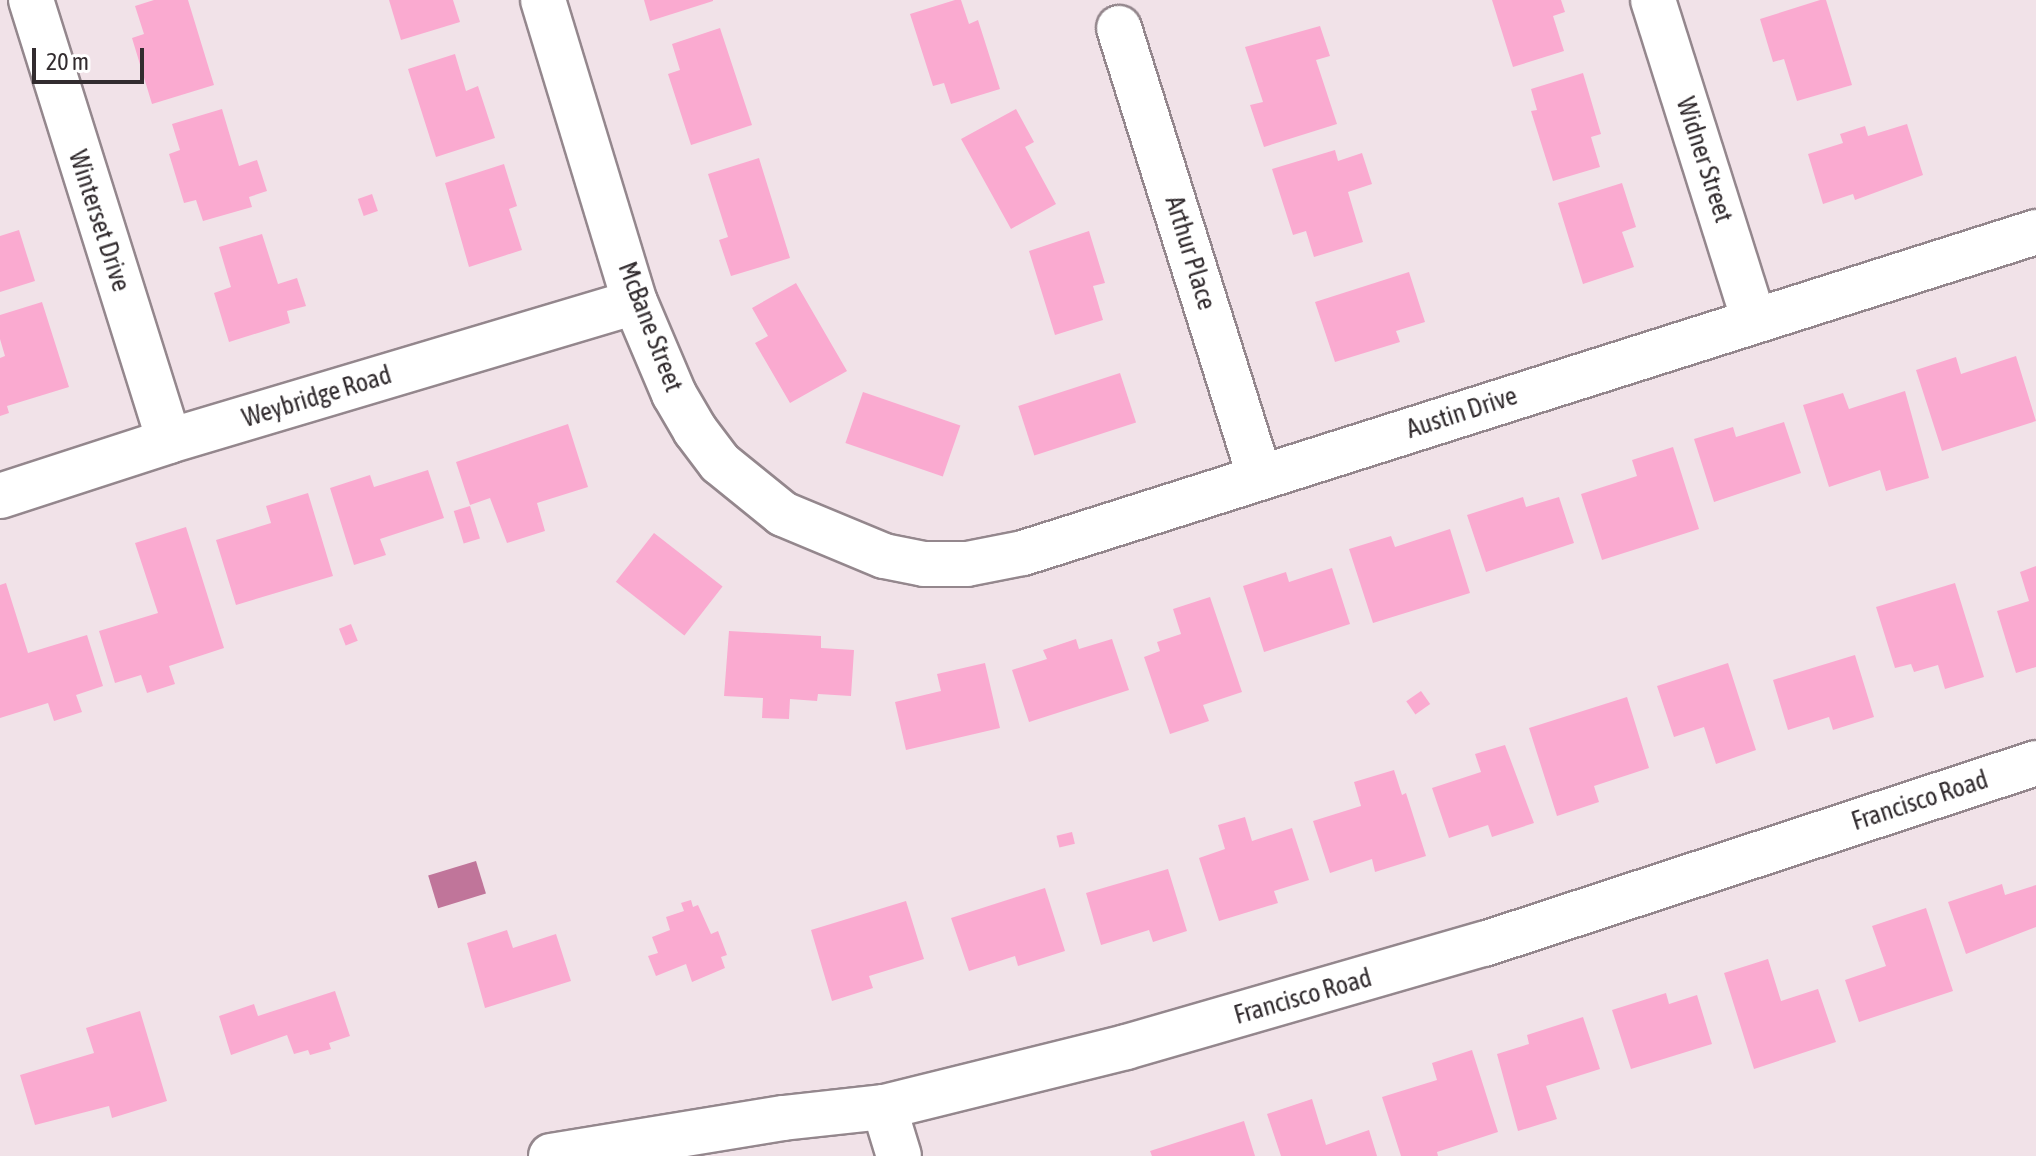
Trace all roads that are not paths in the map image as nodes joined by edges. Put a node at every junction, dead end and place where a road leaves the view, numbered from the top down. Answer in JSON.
{"nodes":[{"id":1,"x":31,"y":0,"type":"edge"},
{"id":2,"x":543,"y":0,"type":"edge"},
{"id":3,"x":1653,"y":0,"type":"edge"},
{"id":4,"x":1119,"y":28,"type":"dead end"},
{"id":5,"x":2036,"y":232,"type":"edge"},
{"id":6,"x":635,"y":302,"type":"junction"},
{"id":7,"x":1754,"y":320,"type":"junction"},
{"id":8,"x":169,"y":441,"type":"junction"},
{"id":9,"x":1260,"y":477,"type":"junction"},
{"id":10,"x":0,"y":496,"type":"edge"},
{"id":11,"x":884,"y":556,"type":"joint"},
{"id":12,"x":2036,"y":763,"type":"edge"},
{"id":13,"x":884,"y":1107,"type":"junction"},
{"id":14,"x":551,"y":1156,"type":"edge"},
{"id":15,"x":899,"y":1156,"type":"edge"}],
"edges":[{"from":1,"to":8,"type":"street","name":"Winterset Drive"},
{"from":2,"to":6,"type":"street","name":"McBane Street"},
{"from":3,"to":7,"type":"street","name":"Widner Street"},
{"from":4,"to":9,"type":"street","name":"Arthur Place"},
{"from":5,"to":7,"type":"street","name":"Austin Drive"},
{"from":6,"to":8,"type":"street","name":"Weybridge Road"},
{"from":6,"to":11,"type":"street","name":"McBane Street"},
{"from":7,"to":9,"type":"street","name":"Austin Drive"},
{"from":8,"to":10,"type":"street","name":"Weybridge Road"},
{"from":9,"to":11,"type":"street","name":"Austin Drive"},
{"from":12,"to":13,"type":"street","name":"Francisco Road"},
{"from":13,"to":14,"type":"street","name":"Francisco Road"},
{"from":13,"to":15,"type":"street"}]}
